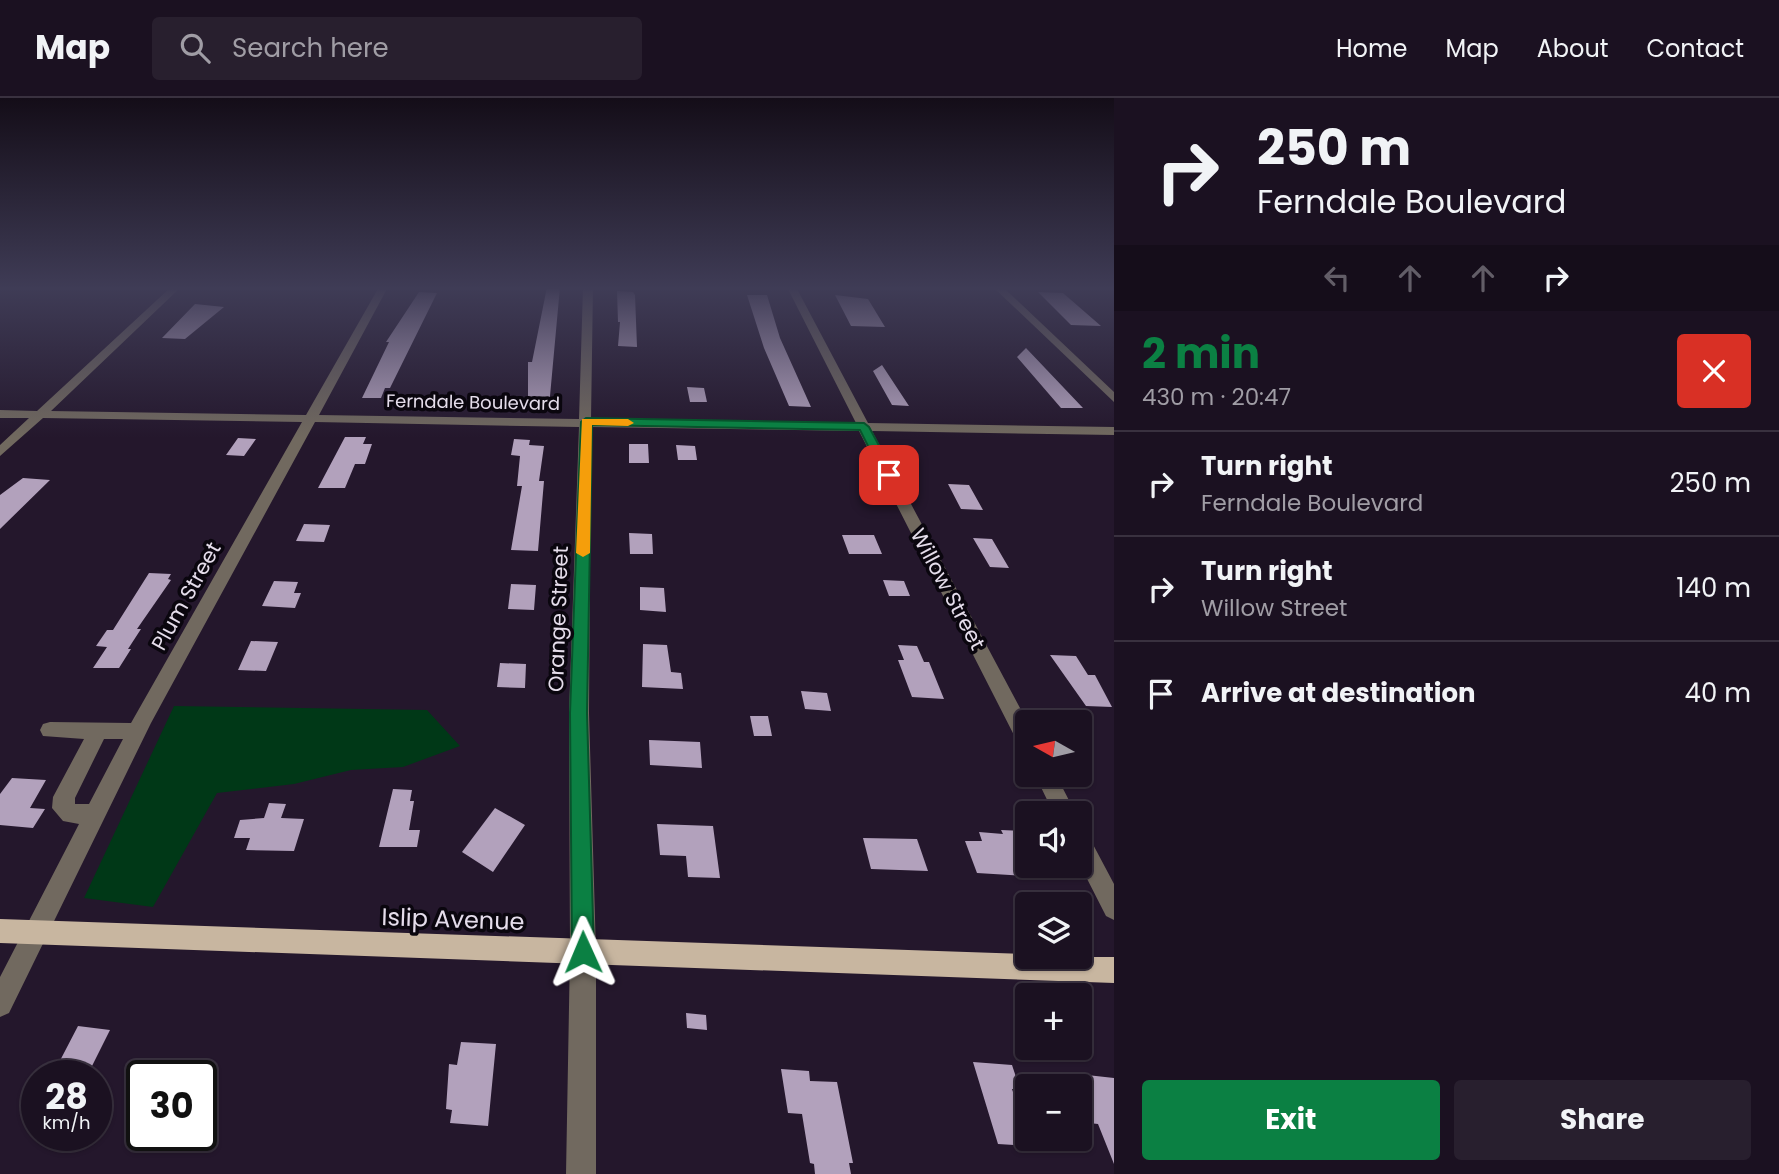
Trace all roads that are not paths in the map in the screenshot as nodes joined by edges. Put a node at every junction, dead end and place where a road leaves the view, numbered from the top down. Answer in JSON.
{"nodes":[{"id":1,"x":123,"y":337,"type":"edge"},
{"id":2,"x":357,"y":337,"type":"edge"},
{"id":3,"x":587,"y":337,"type":"edge"},
{"id":4,"x":817,"y":337,"type":"edge"},
{"id":5,"x":1050,"y":337,"type":"edge"},
{"id":6,"x":1114,"y":398,"type":"edge"},
{"id":7,"x":0,"y":414,"type":"edge"},
{"id":8,"x":41,"y":414,"type":"junction"},
{"id":9,"x":310,"y":417,"type":"junction"},
{"id":10,"x":586,"y":422,"type":"junction"},
{"id":11,"x":864,"y":427,"type":"junction"},
{"id":12,"x":1114,"y":431,"type":"edge"},
{"id":13,"x":0,"y":452,"type":"edge"},
{"id":14,"x":1015,"y":718,"type":"edge"},
{"id":15,"x":50,"y":730,"type":"dead end"},
{"id":16,"x":99,"y":730,"type":"junction"},
{"id":17,"x":137,"y":731,"type":"junction"},
{"id":18,"x":96,"y":814,"type":"junction"},
{"id":19,"x":1092,"y":865,"type":"edge"},
{"id":20,"x":1114,"y":908,"type":"edge"},
{"id":21,"x":0,"y":931,"type":"edge"},
{"id":22,"x":38,"y":932,"type":"junction"},
{"id":23,"x":583,"y":952,"type":"junction"},
{"id":24,"x":1114,"y":970,"type":"edge"},
{"id":25,"x":0,"y":1004,"type":"edge"},
{"id":26,"x":581,"y":1174,"type":"edge"}],
"edges":[{"from":1,"to":8,"type":"street"},
{"from":2,"to":9,"type":"street","name":"Plum Street"},
{"from":3,"to":10,"type":"street","name":"Orange Street"},
{"from":4,"to":11,"type":"street","name":"Willow Street"},
{"from":5,"to":6,"type":"street"},
{"from":7,"to":8,"type":"street","name":"Ferndale Boulevard"},
{"from":8,"to":9,"type":"street","name":"Ferndale Boulevard"},
{"from":8,"to":13,"type":"street"},
{"from":9,"to":10,"type":"street","name":"Ferndale Boulevard"},
{"from":9,"to":17,"type":"street","name":"Plum Street"},
{"from":10,"to":11,"type":"street","name":"Ferndale Boulevard"},
{"from":10,"to":23,"type":"street","name":"Orange Street"},
{"from":11,"to":12,"type":"street","name":"Ferndale Boulevard"},
{"from":11,"to":14,"type":"street","name":"Willow Street"},
{"from":15,"to":16,"type":"street"},
{"from":16,"to":17,"type":"street"},
{"from":16,"to":18,"type":"street"},
{"from":17,"to":18,"type":"street","name":"Plum Street"},
{"from":18,"to":22,"type":"street","name":"Plum Street"},
{"from":19,"to":20,"type":"street"},
{"from":21,"to":22,"type":"main road","name":"Islip Avenue"},
{"from":22,"to":23,"type":"main road","name":"Islip Avenue"},
{"from":22,"to":25,"type":"street","name":"Plum Street"},
{"from":23,"to":24,"type":"main road","name":"Islip Avenue"},
{"from":23,"to":26,"type":"street","name":"Orange Street"}]}
